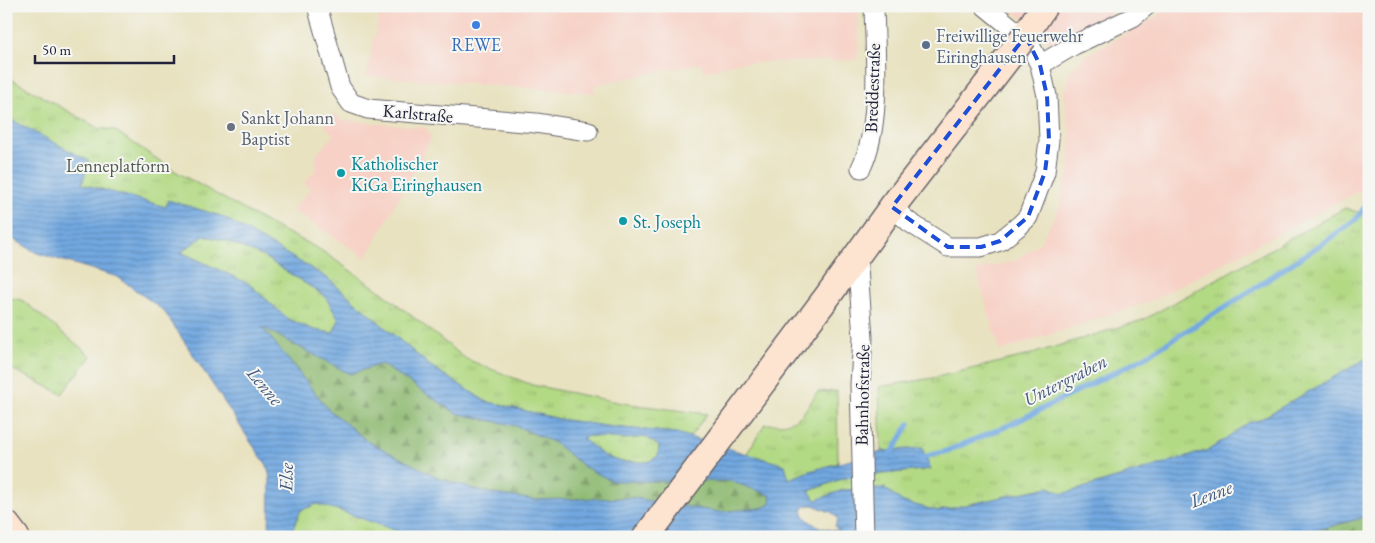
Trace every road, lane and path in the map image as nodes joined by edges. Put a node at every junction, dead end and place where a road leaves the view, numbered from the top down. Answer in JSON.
{"nodes":[{"id":1,"x":317,"y":6,"type":"edge"},
{"id":2,"x":874,"y":6,"type":"edge"},
{"id":3,"x":985,"y":6,"type":"edge"},
{"id":4,"x":1044,"y":6,"type":"edge"},
{"id":5,"x":1146,"y":6,"type":"edge"},
{"id":6,"x":1040,"y":65,"type":"junction"},
{"id":7,"x":588,"y":131,"type":"dead end"},
{"id":8,"x":862,"y":168,"type":"dead end"},
{"id":9,"x":892,"y":207,"type":"junction"},
{"id":10,"x":857,"y":254,"type":"junction"},
{"id":11,"x":6,"y":524,"type":"edge"},
{"id":12,"x":16,"y":537,"type":"edge"},
{"id":13,"x":646,"y":537,"type":"edge"},
{"id":14,"x":864,"y":537,"type":"edge"}],
"edges":[{"from":1,"to":7,"type":"street","name":"Karlstraße"},
{"from":2,"to":8,"type":"street","name":"Breddestraße"},
{"from":3,"to":6,"type":"street"},
{"from":4,"to":9,"type":"main road","bridge":true},
{"from":5,"to":6,"type":"street"},
{"from":6,"to":9,"type":"street"},
{"from":9,"to":10,"type":"main road"},
{"from":10,"to":13,"type":"main road"},
{"from":10,"to":14,"type":"street","name":"Bahnhofstraße"},
{"from":11,"to":12,"type":"main road"}]}
